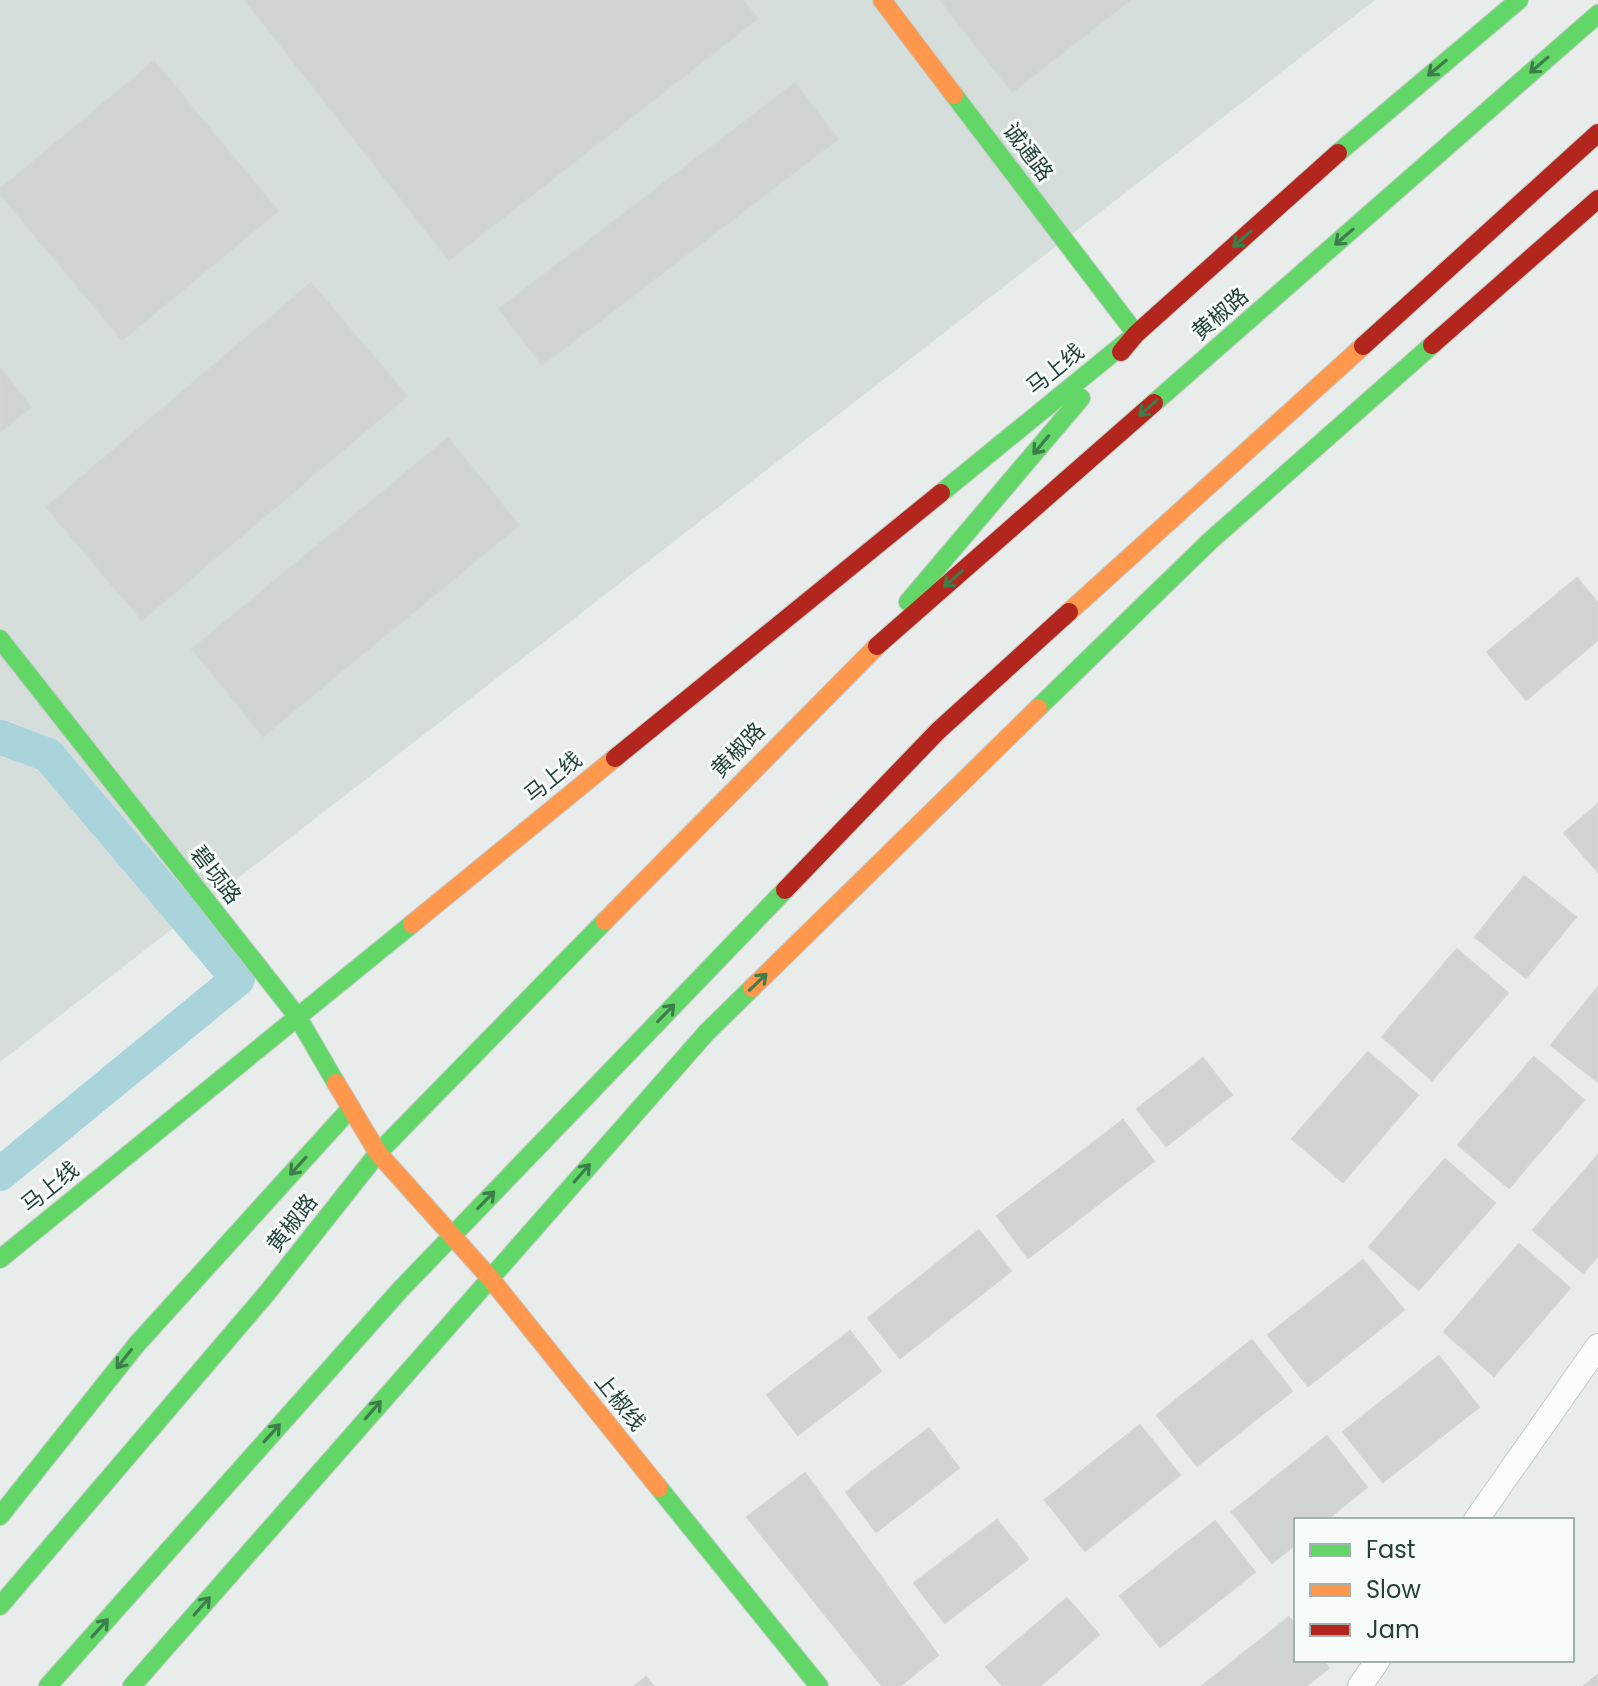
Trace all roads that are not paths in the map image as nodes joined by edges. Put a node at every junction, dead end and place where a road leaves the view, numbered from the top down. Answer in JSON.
{"nodes":[{"id":1,"x":882,"y":0,"type":"edge"},
{"id":2,"x":1519,"y":0,"type":"edge"},
{"id":3,"x":1598,"y":14,"type":"edge"},
{"id":4,"x":1598,"y":133,"type":"edge"},
{"id":5,"x":1598,"y":199,"type":"edge"},
{"id":6,"x":1136,"y":334,"type":"junction"},
{"id":7,"x":0,"y":639,"type":"edge"},
{"id":8,"x":856,"y":664,"type":"junction"},
{"id":9,"x":297,"y":1016,"type":"junction"},
{"id":10,"x":351,"y":1108,"type":"junction"},
{"id":11,"x":378,"y":1153,"type":"junction"},
{"id":12,"x":453,"y":1235,"type":"junction"},
{"id":13,"x":0,"y":1259,"type":"edge"},
{"id":14,"x":490,"y":1278,"type":"junction"},
{"id":15,"x":1598,"y":1346,"type":"edge"},
{"id":16,"x":0,"y":1516,"type":"edge"},
{"id":17,"x":1477,"y":1518,"type":"edge"},
{"id":18,"x":0,"y":1606,"type":"edge"},
{"id":19,"x":1377,"y":1662,"type":"edge"},
{"id":20,"x":48,"y":1686,"type":"edge"},
{"id":21,"x":132,"y":1686,"type":"edge"},
{"id":22,"x":819,"y":1686,"type":"edge"},
{"id":23,"x":1360,"y":1686,"type":"edge"}],
"edges":[{"from":1,"to":6,"type":"main road","name":"诚通路"},
{"from":2,"to":6,"type":"main road","one_way":true},
{"from":3,"to":8,"type":"main road","name":"黄椒路","one_way":true},
{"from":12,"to":4,"type":"main road","one_way":true},
{"from":14,"to":5,"type":"main road","one_way":true},
{"from":6,"to":8,"type":"main road","one_way":true},
{"from":6,"to":9,"type":"main road","name":"马上线"},
{"from":7,"to":9,"type":"main road","name":"碧顷路"},
{"from":8,"to":11,"type":"main road","name":"黄椒路"},
{"from":9,"to":10,"type":"main road","name":"碧顷路"},
{"from":9,"to":13,"type":"main road","name":"马上线"},
{"from":10,"to":11,"type":"main road","name":"碧顷路"},
{"from":10,"to":16,"type":"main road","one_way":true},
{"from":11,"to":12,"type":"main road","name":"上椒线"},
{"from":11,"to":18,"type":"main road","name":"黄椒路"},
{"from":12,"to":14,"type":"main road","name":"上椒线"},
{"from":20,"to":12,"type":"main road","one_way":true},
{"from":21,"to":14,"type":"main road","one_way":true},
{"from":14,"to":22,"type":"main road","name":"上椒线"},
{"from":15,"to":17,"type":"street"},
{"from":19,"to":23,"type":"street"}]}
